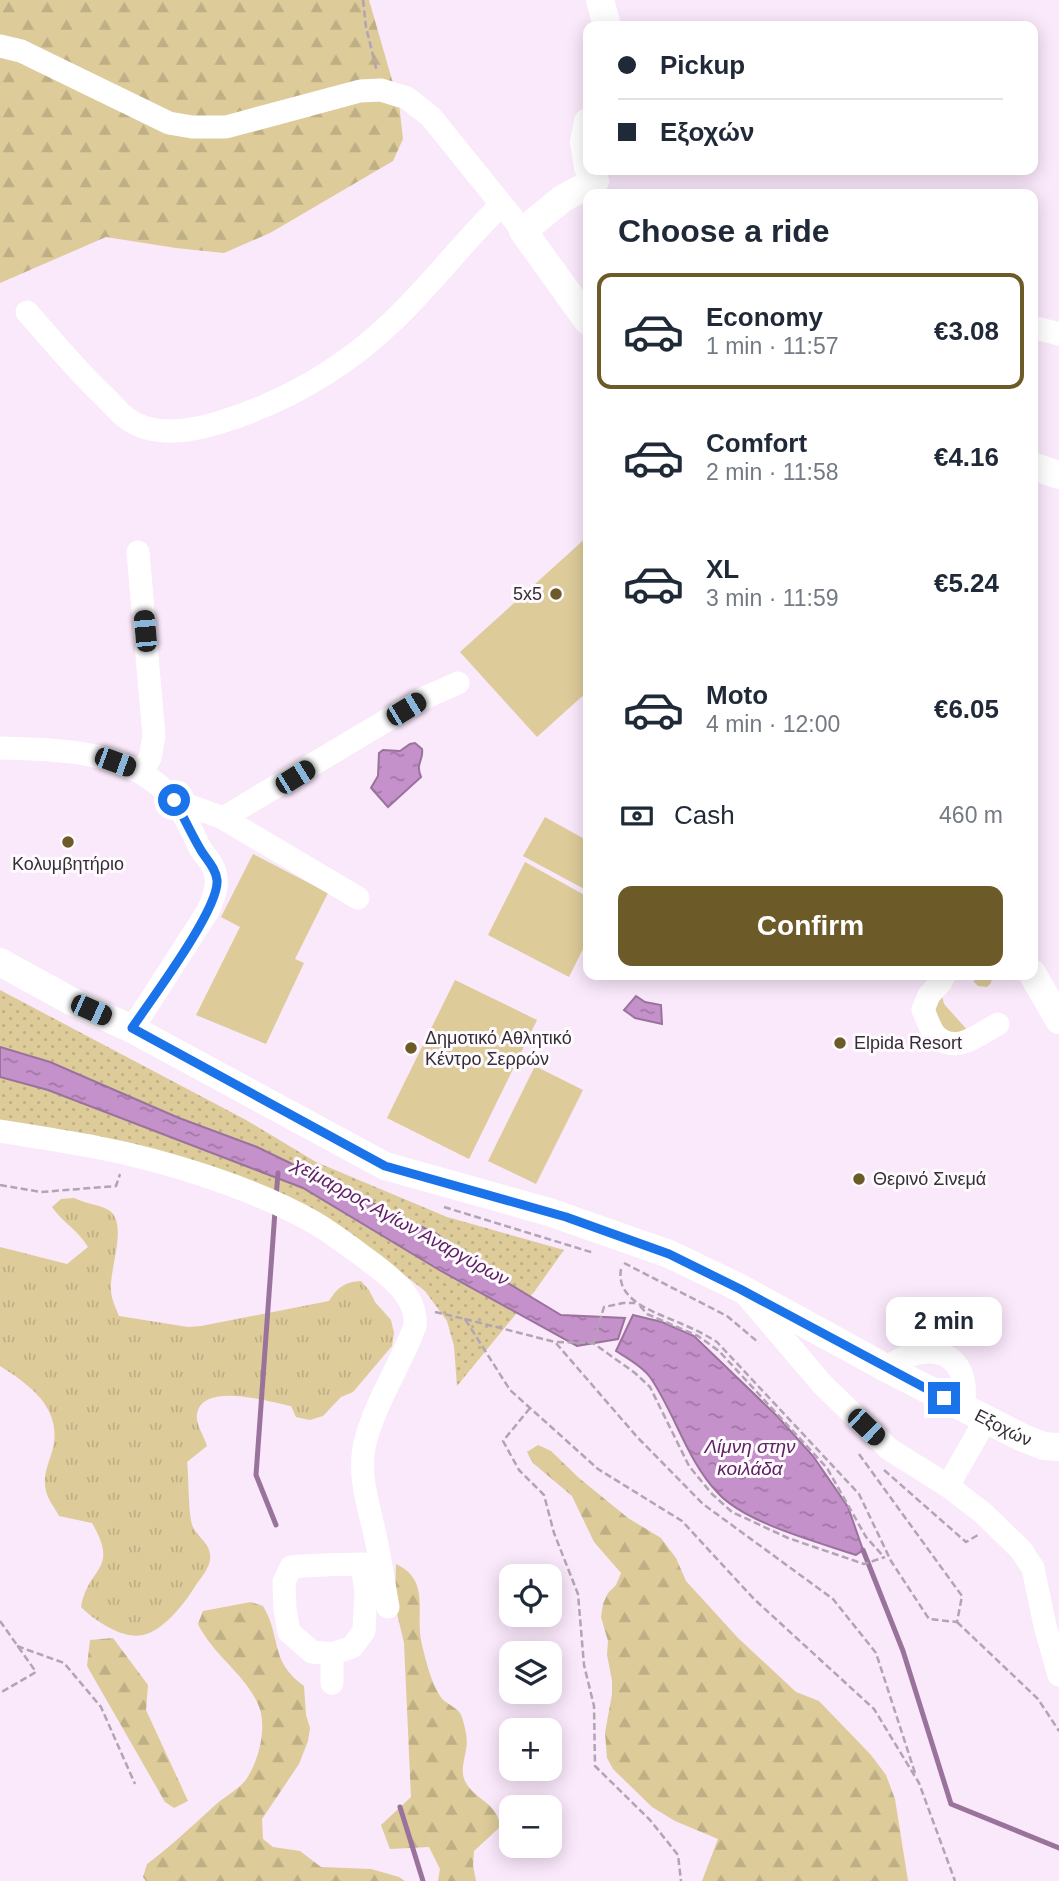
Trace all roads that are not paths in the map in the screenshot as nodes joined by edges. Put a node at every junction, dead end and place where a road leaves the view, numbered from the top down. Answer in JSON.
{"nodes":[{"id":1,"x":600,"y":0,"type":"edge"},
{"id":2,"x":606,"y":21,"type":"edge"},
{"id":3,"x":0,"y":46,"type":"edge"},
{"id":4,"x":595,"y":178,"type":"edge"},
{"id":5,"x":501,"y":205,"type":"junction"},
{"id":6,"x":523,"y":231,"type":"junction"},
{"id":7,"x":27,"y":312,"type":"dead end"},
{"id":8,"x":583,"y":314,"type":"edge"},
{"id":9,"x":1038,"y":329,"type":"edge"},
{"id":10,"x":1059,"y":334,"type":"edge"},
{"id":11,"x":1038,"y":468,"type":"edge"},
{"id":12,"x":1059,"y":475,"type":"edge"},
{"id":13,"x":138,"y":552,"type":"dead end"},
{"id":14,"x":458,"y":683,"type":"dead end"},
{"id":15,"x":0,"y":748,"type":"edge"},
{"id":16,"x":141,"y":772,"type":"junction"},
{"id":17,"x":174,"y":800,"type":"junction"},
{"id":18,"x":223,"y":818,"type":"junction"},
{"id":19,"x":358,"y":898,"type":"dead end"},
{"id":20,"x":0,"y":962,"type":"edge"},
{"id":21,"x":942,"y":980,"type":"edge"},
{"id":22,"x":1036,"y":980,"type":"edge"},
{"id":23,"x":1059,"y":1020,"type":"edge"},
{"id":24,"x":998,"y":1024,"type":"dead end"},
{"id":25,"x":132,"y":1028,"type":"junction"},
{"id":26,"x":0,"y":1131,"type":"edge"},
{"id":27,"x":740,"y":1289,"type":"junction"},
{"id":28,"x":886,"y":1368,"type":"junction"},
{"id":29,"x":975,"y":1414,"type":"junction"},
{"id":30,"x":1059,"y":1447,"type":"edge"},
{"id":31,"x":948,"y":1486,"type":"junction"},
{"id":32,"x":371,"y":1564,"type":"junction"},
{"id":33,"x":388,"y":1607,"type":"dead end"},
{"id":34,"x":332,"y":1654,"type":"junction"},
{"id":35,"x":1059,"y":1675,"type":"edge"},
{"id":36,"x":332,"y":1683,"type":"dead end"}],
"edges":[{"from":1,"to":2,"type":"main road"},
{"from":3,"to":5,"type":"street"},
{"from":4,"to":6,"type":"main road"},
{"from":5,"to":6,"type":"street"},
{"from":5,"to":7,"type":"street"},
{"from":6,"to":8,"type":"main road"},
{"from":9,"to":10,"type":"street"},
{"from":11,"to":12,"type":"main road"},
{"from":13,"to":16,"type":"street"},
{"from":14,"to":18,"type":"street"},
{"from":15,"to":16,"type":"street"},
{"from":16,"to":17,"type":"street"},
{"from":17,"to":18,"type":"street"},
{"from":17,"to":25,"type":"street"},
{"from":18,"to":19,"type":"street"},
{"from":20,"to":25,"type":"main road","name":"Εξοχών"},
{"from":21,"to":24,"type":"street"},
{"from":22,"to":23,"type":"main road"},
{"from":25,"to":27,"type":"main road","name":"Εξοχών"},
{"from":26,"to":32,"type":"street"},
{"from":27,"to":28,"type":"main road","name":"Εξοχών"},
{"from":27,"to":31,"type":"street"},
{"from":28,"to":29,"type":"main road","name":"Εξοχών"},
{"from":28,"to":29,"type":"street"},
{"from":29,"to":30,"type":"main road","name":"Εξοχών"},
{"from":29,"to":31,"type":"street"},
{"from":31,"to":35,"type":"street"},
{"from":32,"to":33,"type":"street"},
{"from":32,"to":34,"type":"street"},
{"from":32,"to":34,"type":"street"},
{"from":34,"to":36,"type":"street"}]}
